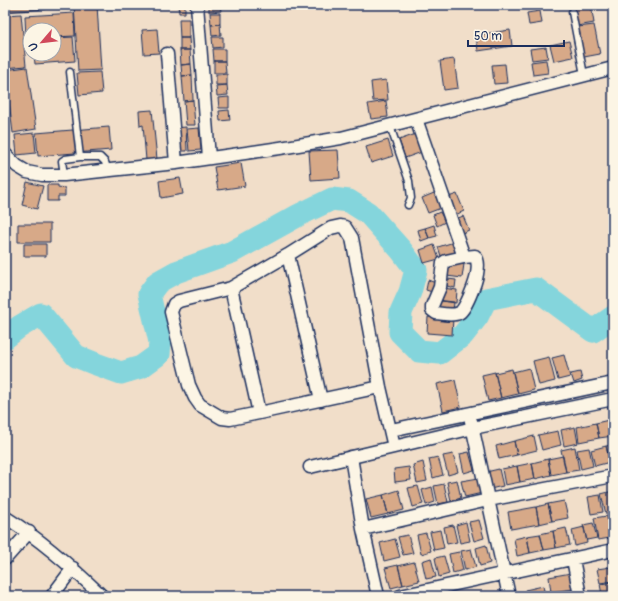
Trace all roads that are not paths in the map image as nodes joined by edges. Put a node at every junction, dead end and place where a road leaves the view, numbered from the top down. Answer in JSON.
{"nodes":[{"id":1,"x":197,"y":5,"type":"edge"},
{"id":2,"x":572,"y":12,"type":"dead end"},
{"id":3,"x":167,"y":54,"type":"dead end"},
{"id":4,"x":613,"y":68,"type":"edge"},
{"id":5,"x":70,"y":72,"type":"dead end"},
{"id":6,"x":584,"y":75,"type":"junction"},
{"id":7,"x":416,"y":119,"type":"junction"},
{"id":8,"x":390,"y":126,"type":"junction"},
{"id":9,"x":5,"y":154,"type":"edge"},
{"id":10,"x":80,"y":157,"type":"junction"},
{"id":11,"x":209,"y":158,"type":"junction"},
{"id":12,"x":176,"y":163,"type":"junction"},
{"id":13,"x":108,"y":171,"type":"junction"},
{"id":14,"x":64,"y":175,"type":"junction"},
{"id":15,"x":408,"y":205,"type":"dead end"},
{"id":16,"x":288,"y":255,"type":"junction"},
{"id":17,"x":464,"y":257,"type":"junction"},
{"id":18,"x":231,"y":288,"type":"junction"},
{"id":19,"x":613,"y":383,"type":"edge"},
{"id":20,"x":380,"y":386,"type":"junction"},
{"id":21,"x":613,"y":399,"type":"edge"},
{"id":22,"x":321,"y":400,"type":"junction"},
{"id":23,"x":259,"y":413,"type":"junction"},
{"id":24,"x":470,"y":414,"type":"junction"},
{"id":25,"x":473,"y":428,"type":"junction"},
{"id":26,"x":391,"y":430,"type":"junction"},
{"id":27,"x":394,"y":447,"type":"junction"},
{"id":28,"x":351,"y":457,"type":"junction"},
{"id":29,"x":310,"y":467,"type":"dead end"},
{"id":30,"x":613,"y":476,"type":"edge"},
{"id":31,"x":488,"y":500,"type":"junction"},
{"id":32,"x":5,"y":518,"type":"edge"},
{"id":33,"x":363,"y":529,"type":"junction"},
{"id":34,"x":29,"y":532,"type":"junction"},
{"id":35,"x":613,"y":550,"type":"edge"},
{"id":36,"x":5,"y":559,"type":"edge"},
{"id":37,"x":573,"y":559,"type":"junction"},
{"id":38,"x":73,"y":568,"type":"junction"},
{"id":39,"x":504,"y":574,"type":"junction"},
{"id":40,"x":52,"y":596,"type":"edge"},
{"id":41,"x":102,"y":596,"type":"edge"},
{"id":42,"x":378,"y":596,"type":"edge"},
{"id":43,"x":400,"y":596,"type":"edge"},
{"id":44,"x":509,"y":596,"type":"edge"},
{"id":45,"x":580,"y":596,"type":"edge"}],
"edges":[{"from":1,"to":11,"type":"street"},
{"from":2,"to":6,"type":"lane"},
{"from":3,"to":12,"type":"street"},
{"from":4,"to":6,"type":"street"},
{"from":5,"to":10,"type":"lane"},
{"from":6,"to":7,"type":"street"},
{"from":7,"to":8,"type":"street"},
{"from":7,"to":17,"type":"street"},
{"from":8,"to":11,"type":"street"},
{"from":8,"to":15,"type":"lane"},
{"from":9,"to":14,"type":"street"},
{"from":10,"to":13,"type":"lane"},
{"from":10,"to":14,"type":"lane"},
{"from":11,"to":12,"type":"street"},
{"from":12,"to":13,"type":"street"},
{"from":13,"to":14,"type":"street"},
{"from":16,"to":18,"type":"street"},
{"from":16,"to":20,"type":"street"},
{"from":16,"to":22,"type":"street"},
{"from":17,"to":17,"type":"street"},
{"from":18,"to":23,"type":"street"},
{"from":18,"to":23,"type":"street"},
{"from":19,"to":24,"type":"street"},
{"from":20,"to":22,"type":"street"},
{"from":20,"to":26,"type":"street"},
{"from":21,"to":25,"type":"street"},
{"from":22,"to":23,"type":"street"},
{"from":24,"to":25,"type":"street"},
{"from":24,"to":26,"type":"street"},
{"from":25,"to":27,"type":"street"},
{"from":25,"to":31,"type":"street"},
{"from":26,"to":27,"type":"street"},
{"from":27,"to":28,"type":"street"},
{"from":28,"to":29,"type":"street"},
{"from":28,"to":33,"type":"street"},
{"from":30,"to":31,"type":"street"},
{"from":31,"to":33,"type":"street"},
{"from":31,"to":39,"type":"street"},
{"from":32,"to":34,"type":"street"},
{"from":33,"to":42,"type":"street"},
{"from":34,"to":36,"type":"street"},
{"from":34,"to":38,"type":"street"},
{"from":35,"to":37,"type":"street"},
{"from":37,"to":39,"type":"street"},
{"from":37,"to":45,"type":"street"},
{"from":38,"to":40,"type":"street"},
{"from":38,"to":41,"type":"street"},
{"from":39,"to":43,"type":"street"},
{"from":39,"to":44,"type":"street"}]}
